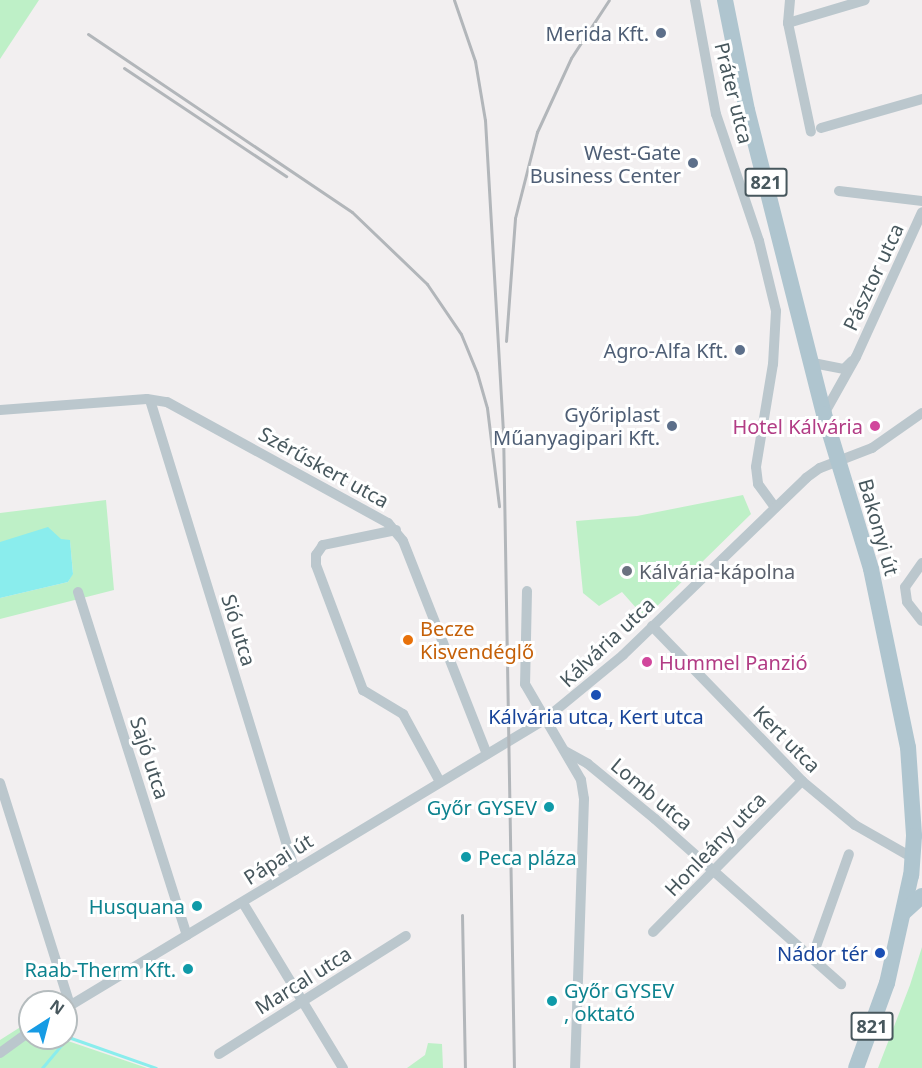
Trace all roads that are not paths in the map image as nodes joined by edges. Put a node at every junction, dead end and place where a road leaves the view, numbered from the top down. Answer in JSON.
{"nodes":[{"id":1,"x":695,"y":0,"type":"edge"},
{"id":2,"x":725,"y":0,"type":"edge"},
{"id":3,"x":790,"y":0,"type":"edge"},
{"id":4,"x":865,"y":0,"type":"edge"},
{"id":5,"x":788,"y":23,"type":"junction"},
{"id":6,"x":922,"y":99,"type":"edge"},
{"id":7,"x":839,"y":191,"type":"dead end"},
{"id":8,"x":922,"y":201,"type":"edge"},
{"id":9,"x":922,"y":212,"type":"edge"},
{"id":10,"x":856,"y":357,"type":"junction"},
{"id":11,"x":813,"y":363,"type":"junction"},
{"id":12,"x":150,"y":400,"type":"junction"},
{"id":13,"x":0,"y":410,"type":"edge"},
{"id":14,"x":922,"y":413,"type":"edge"},
{"id":15,"x":824,"y":414,"type":"junction"},
{"id":16,"x":838,"y":461,"type":"junction"},
{"id":17,"x":773,"y":505,"type":"junction"},
{"id":18,"x":396,"y":530,"type":"junction"},
{"id":19,"x":922,"y":563,"type":"edge"},
{"id":20,"x":527,"y":591,"type":"dead end"},
{"id":21,"x":78,"y":592,"type":"dead end"},
{"id":22,"x":922,"y":621,"type":"edge"},
{"id":23,"x":652,"y":626,"type":"junction"},
{"id":24,"x":544,"y":720,"type":"junction"},
{"id":25,"x":510,"y":742,"type":"joint"},
{"id":26,"x":562,"y":750,"type":"junction"},
{"id":27,"x":487,"y":754,"type":"junction"},
{"id":28,"x":802,"y":781,"type":"junction"},
{"id":29,"x":440,"y":782,"type":"junction"},
{"id":30,"x":0,"y":783,"type":"edge"},
{"id":31,"x":849,"y":854,"type":"dead end"},
{"id":32,"x":913,"y":858,"type":"junction"},
{"id":33,"x":295,"y":870,"type":"junction"},
{"id":34,"x":715,"y":870,"type":"junction"},
{"id":35,"x":922,"y":896,"type":"edge"},
{"id":36,"x":243,"y":903,"type":"junction"},
{"id":37,"x":904,"y":912,"type":"junction"},
{"id":38,"x":653,"y":932,"type":"dead end"},
{"id":39,"x":187,"y":935,"type":"junction"},
{"id":40,"x":406,"y":936,"type":"dead end"},
{"id":41,"x":813,"y":955,"type":"junction"},
{"id":42,"x":841,"y":984,"type":"dead end"},
{"id":43,"x":63,"y":990,"type":"edge"},
{"id":44,"x":78,"y":1000,"type":"edge"},
{"id":45,"x":304,"y":1002,"type":"junction"},
{"id":46,"x":18,"y":1040,"type":"edge"},
{"id":47,"x":0,"y":1053,"type":"edge"},
{"id":48,"x":219,"y":1054,"type":"dead end"},
{"id":49,"x":343,"y":1068,"type":"edge"},
{"id":50,"x":575,"y":1068,"type":"edge"},
{"id":51,"x":856,"y":1068,"type":"edge"}],
"edges":[{"from":1,"to":17,"type":"street","name":"Práter utca"},
{"from":2,"to":11,"type":"main road","name":"Bakonyi út","number":"821"},
{"from":3,"to":5,"type":"street"},
{"from":4,"to":5,"type":"street"},
{"from":5,"to":6,"type":"street"},
{"from":7,"to":8,"type":"street"},
{"from":9,"to":10,"type":"street","name":"Pásztor utca"},
{"from":10,"to":11,"type":"street","name":"Pásztor utca"},
{"from":10,"to":15,"type":"street","name":"Pásztor utca"},
{"from":11,"to":15,"type":"main road","name":"Bakonyi út","number":"821"},
{"from":12,"to":13,"type":"street","name":"Szérűskert utca"},
{"from":12,"to":18,"type":"street","name":"Szérűskert utca"},
{"from":12,"to":33,"type":"street","name":"Sió utca"},
{"from":14,"to":16,"type":"street","name":"Kálvária utca"},
{"from":15,"to":16,"type":"main road","name":"Bakonyi út","number":"821"},
{"from":16,"to":17,"type":"street","name":"Kálvária utca"},
{"from":16,"to":32,"type":"main road","name":"Bakonyi út","number":"821"},
{"from":17,"to":23,"type":"street","name":"Kálvária utca"},
{"from":18,"to":27,"type":"street","name":"Szérűskert utca"},
{"from":18,"to":29,"type":"street"},
{"from":19,"to":22,"type":"street"},
{"from":20,"to":24,"type":"street"},
{"from":21,"to":39,"type":"street","name":"Sajó utca"},
{"from":23,"to":24,"type":"street","name":"Kálvária utca"},
{"from":23,"to":28,"type":"street","name":"Kert utca"},
{"from":24,"to":25,"type":"street","name":"Kálvária utca"},
{"from":24,"to":26,"type":"street"},
{"from":25,"to":27,"type":"street","name":"Pápai út"},
{"from":26,"to":34,"type":"street","name":"Lomb utca"},
{"from":26,"to":50,"type":"street"},
{"from":27,"to":29,"type":"street","name":"Pápai út"},
{"from":28,"to":32,"type":"street","name":"Kert utca"},
{"from":28,"to":34,"type":"street","name":"Honleány utca"},
{"from":29,"to":33,"type":"street","name":"Pápai út"},
{"from":30,"to":43,"type":"street"},
{"from":31,"to":41,"type":"street"},
{"from":32,"to":37,"type":"main road","name":"Bakonyi út","number":"821"},
{"from":33,"to":36,"type":"street","name":"Pápai út"},
{"from":34,"to":38,"type":"street","name":"Honleány utca"},
{"from":34,"to":41,"type":"street","name":"Lomb utca"},
{"from":35,"to":37,"type":"main road"},
{"from":36,"to":39,"type":"street","name":"Pápai út"},
{"from":36,"to":45,"type":"street"},
{"from":37,"to":51,"type":"main road","name":"Bakonyi út","number":"821"},
{"from":39,"to":44,"type":"street","name":"Pápai út"},
{"from":40,"to":45,"type":"street","name":"Marcal utca"},
{"from":41,"to":42,"type":"street","name":"Lomb utca"},
{"from":45,"to":48,"type":"street","name":"Marcal utca"},
{"from":45,"to":49,"type":"street"},
{"from":46,"to":47,"type":"street"}]}
